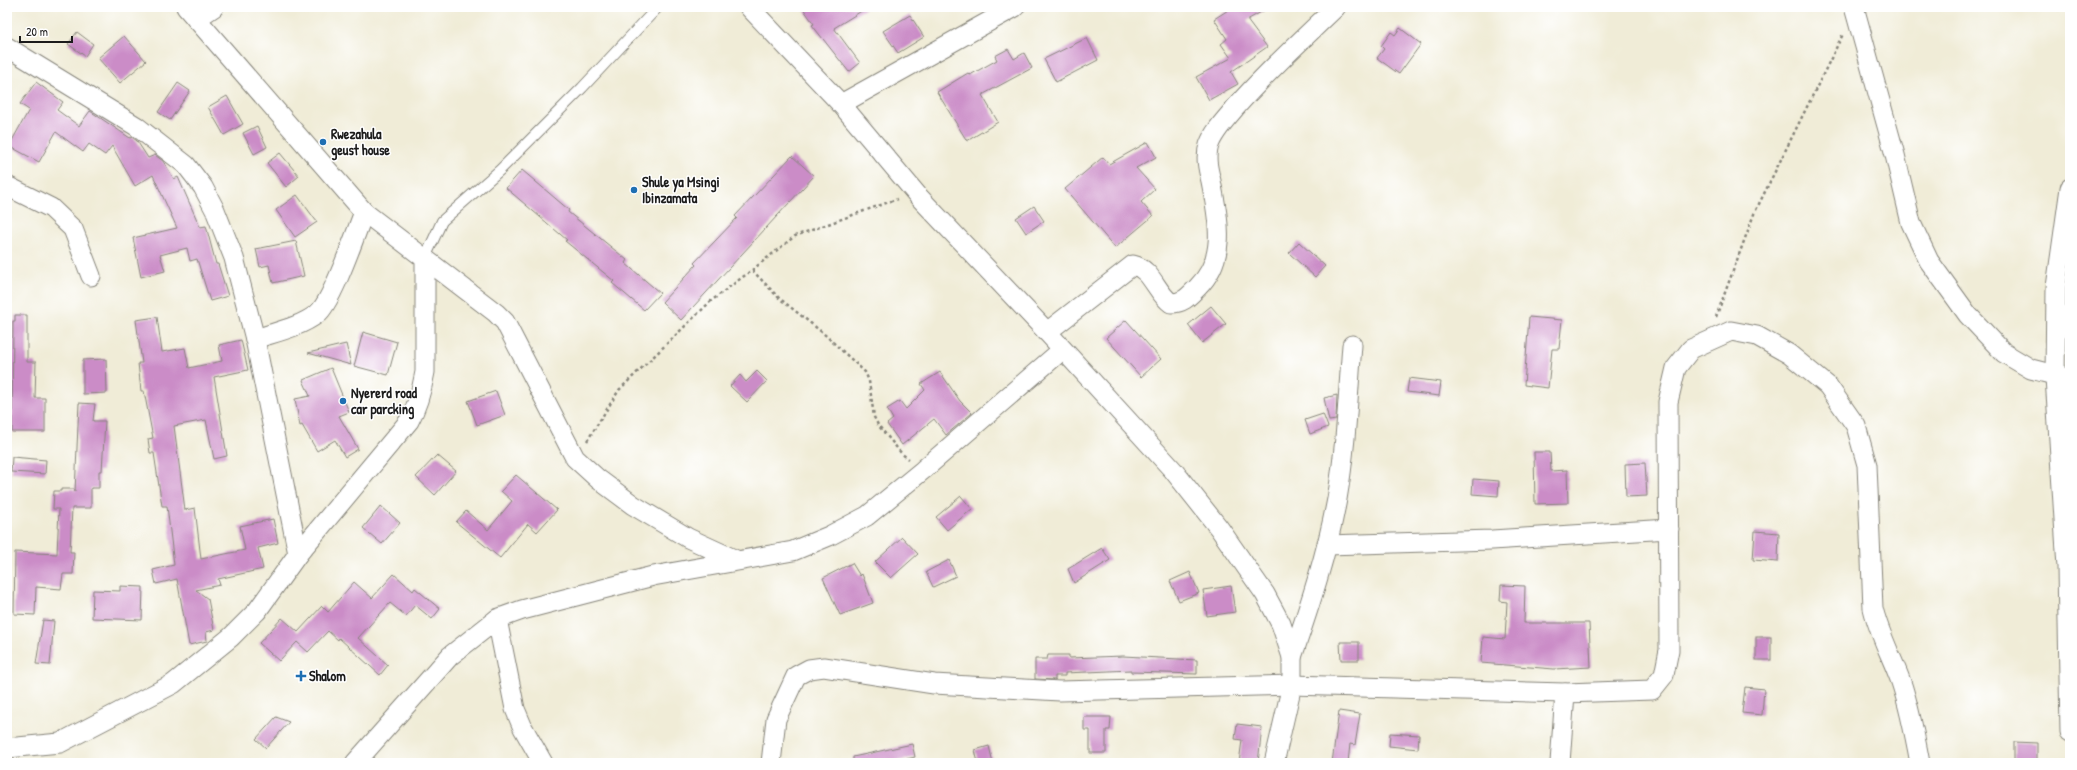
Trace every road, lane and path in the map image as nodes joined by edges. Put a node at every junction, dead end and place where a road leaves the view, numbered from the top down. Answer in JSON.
{"nodes":[{"id":1,"x":214,"y":7,"type":"edge"},
{"id":2,"x":658,"y":7,"type":"edge"},
{"id":3,"x":749,"y":7,"type":"edge"},
{"id":4,"x":1015,"y":7,"type":"edge"},
{"id":5,"x":1336,"y":7,"type":"edge"},
{"id":6,"x":1854,"y":9,"type":"edge"},
{"id":7,"x":191,"y":13,"type":"edge"},
{"id":8,"x":7,"y":47,"type":"edge"},
{"id":9,"x":841,"y":104,"type":"junction"},
{"id":10,"x":7,"y":186,"type":"edge"},
{"id":11,"x":2070,"y":188,"type":"edge"},
{"id":12,"x":919,"y":197,"type":"junction"},
{"id":13,"x":364,"y":212,"type":"junction"},
{"id":14,"x":425,"y":258,"type":"junction"},
{"id":15,"x":752,"y":270,"type":"junction"},
{"id":16,"x":91,"y":276,"type":"dead end"},
{"id":17,"x":1047,"y":332,"type":"junction"},
{"id":18,"x":255,"y":339,"type":"junction"},
{"id":19,"x":1708,"y":340,"type":"junction"},
{"id":20,"x":1352,"y":345,"type":"dead end"},
{"id":21,"x":1062,"y":350,"type":"junction"},
{"id":22,"x":2063,"y":378,"type":"edge"},
{"id":23,"x":575,"y":458,"type":"junction"},
{"id":24,"x":923,"y":470,"type":"junction"},
{"id":25,"x":1669,"y":529,"type":"junction"},
{"id":26,"x":1327,"y":545,"type":"junction"},
{"id":27,"x":298,"y":554,"type":"junction"},
{"id":28,"x":736,"y":560,"type":"junction"},
{"id":29,"x":2068,"y":567,"type":"edge"},
{"id":30,"x":497,"y":619,"type":"junction"},
{"id":31,"x":1292,"y":657,"type":"junction"},
{"id":32,"x":1292,"y":685,"type":"junction"},
{"id":33,"x":1566,"y":693,"type":"junction"},
{"id":34,"x":2070,"y":732,"type":"edge"},
{"id":35,"x":7,"y":748,"type":"edge"},
{"id":36,"x":355,"y":763,"type":"edge"},
{"id":37,"x":543,"y":763,"type":"edge"},
{"id":38,"x":771,"y":763,"type":"edge"},
{"id":39,"x":1274,"y":763,"type":"edge"},
{"id":40,"x":1560,"y":763,"type":"edge"},
{"id":41,"x":1920,"y":763,"type":"edge"}],
"edges":[{"from":1,"to":7,"type":"street"},
{"from":2,"to":14,"type":"lane"},
{"from":3,"to":9,"type":"street"},
{"from":4,"to":9,"type":"street"},
{"from":5,"to":17,"type":"street"},
{"from":6,"to":19,"type":"path"},
{"from":6,"to":22,"type":"street"},
{"from":7,"to":13,"type":"street"},
{"from":8,"to":18,"type":"street"},
{"from":9,"to":12,"type":"street"},
{"from":10,"to":16,"type":"street"},
{"from":11,"to":22,"type":"street"},
{"from":12,"to":15,"type":"path"},
{"from":12,"to":17,"type":"street"},
{"from":13,"to":14,"type":"street"},
{"from":13,"to":18,"type":"street"},
{"from":14,"to":23,"type":"street"},
{"from":14,"to":27,"type":"street"},
{"from":15,"to":23,"type":"path"},
{"from":15,"to":24,"type":"path"},
{"from":17,"to":21,"type":"street"},
{"from":18,"to":27,"type":"street"},
{"from":19,"to":25,"type":"street"},
{"from":19,"to":41,"type":"street"},
{"from":20,"to":26,"type":"street"},
{"from":21,"to":24,"type":"street"},
{"from":21,"to":31,"type":"street"},
{"from":22,"to":29,"type":"street"},
{"from":23,"to":28,"type":"street"},
{"from":24,"to":28,"type":"street"},
{"from":25,"to":26,"type":"street"},
{"from":25,"to":33,"type":"street"},
{"from":26,"to":31,"type":"street"},
{"from":27,"to":35,"type":"street"},
{"from":28,"to":30,"type":"street"},
{"from":29,"to":34,"type":"street"},
{"from":30,"to":36,"type":"street"},
{"from":30,"to":37,"type":"street"},
{"from":31,"to":32,"type":"street"},
{"from":32,"to":33,"type":"street"},
{"from":32,"to":38,"type":"street"},
{"from":32,"to":39,"type":"street"},
{"from":33,"to":40,"type":"street"}]}
